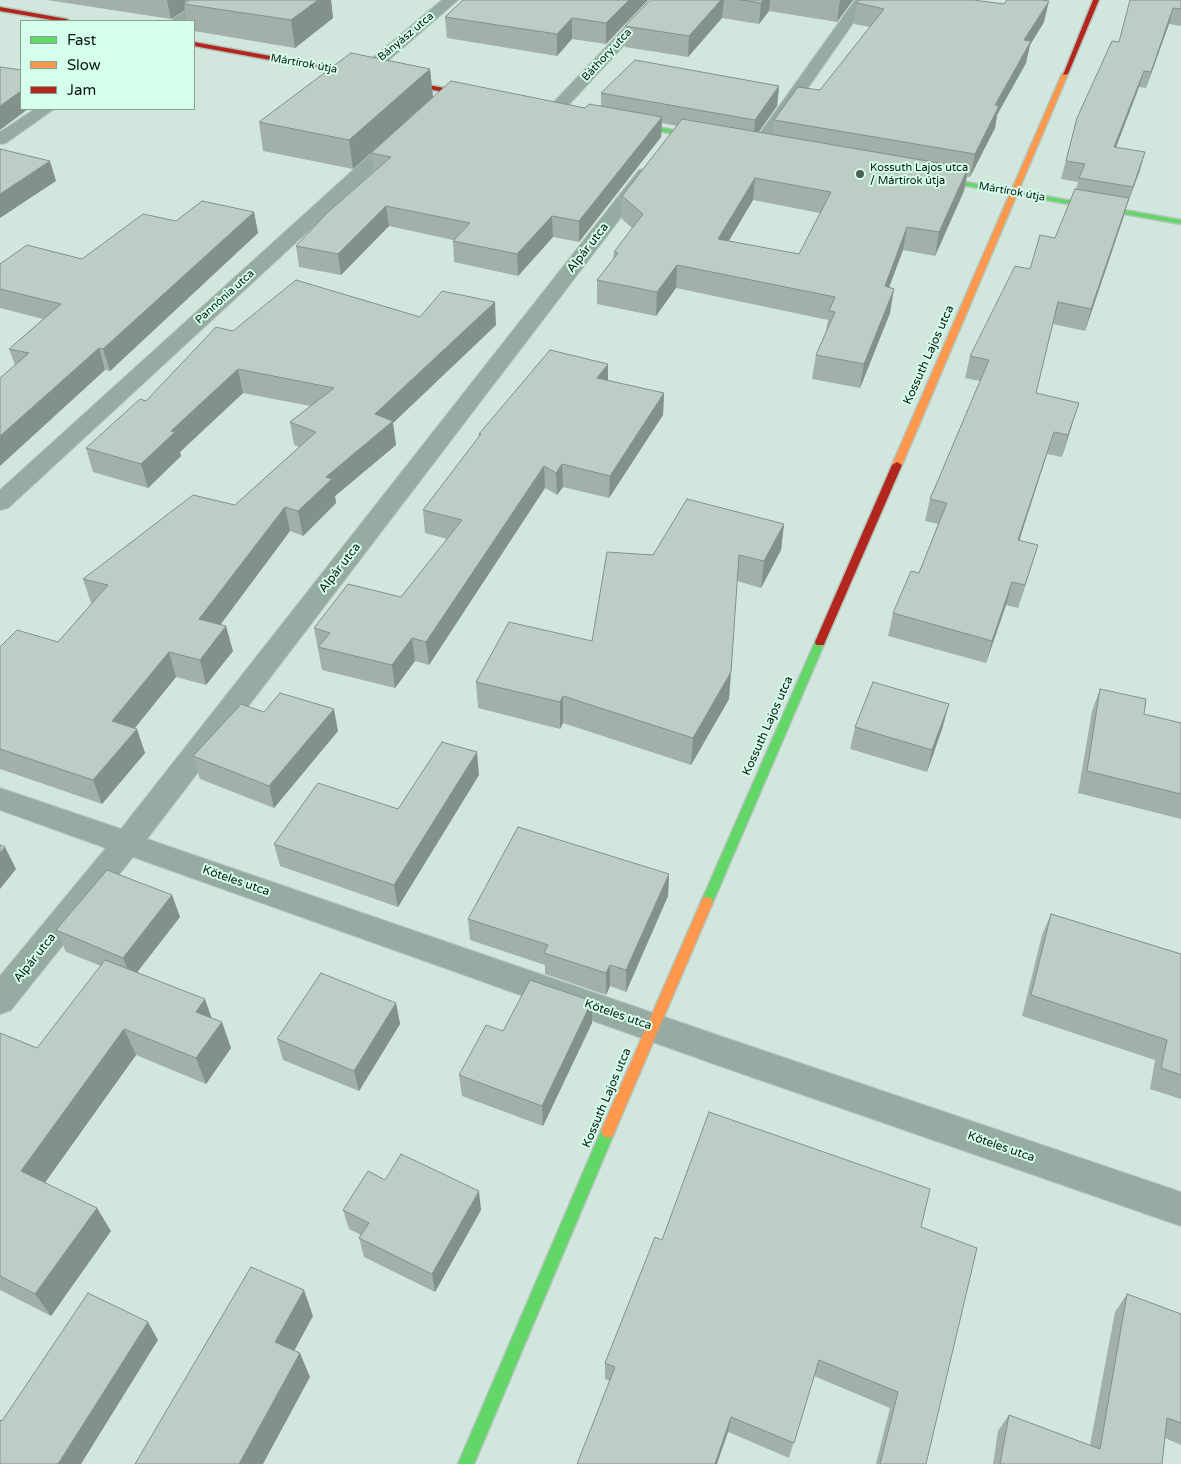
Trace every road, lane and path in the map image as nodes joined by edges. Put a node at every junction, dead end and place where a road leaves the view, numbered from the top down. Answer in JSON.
{"nodes":[{"id":1,"x":212,"y":0,"type":"edge"},
{"id":2,"x":451,"y":0,"type":"edge"},
{"id":3,"x":659,"y":0,"type":"edge"},
{"id":4,"x":862,"y":0,"type":"edge"},
{"id":5,"x":1096,"y":0,"type":"edge"},
{"id":6,"x":0,"y":10,"type":"edge"},
{"id":7,"x":61,"y":20,"type":"edge"},
{"id":8,"x":181,"y":20,"type":"edge"},
{"id":9,"x":195,"y":44,"type":"edge"},
{"id":10,"x":362,"y":75,"type":"junction"},
{"id":11,"x":450,"y":92,"type":"junction"},
{"id":12,"x":488,"y":98,"type":"edge"},
{"id":13,"x":44,"y":110,"type":"edge"},
{"id":14,"x":430,"y":110,"type":"edge"},
{"id":15,"x":555,"y":110,"type":"edge"},
{"id":16,"x":611,"y":120,"type":"edge"},
{"id":17,"x":415,"y":123,"type":"edge"},
{"id":18,"x":676,"y":133,"type":"junction"},
{"id":19,"x":0,"y":139,"type":"edge"},
{"id":20,"x":722,"y":141,"type":"edge"},
{"id":21,"x":758,"y":147,"type":"edge"},
{"id":22,"x":915,"y":174,"type":"edge"},
{"id":23,"x":1016,"y":192,"type":"junction"},
{"id":24,"x":1181,"y":222,"type":"edge"},
{"id":25,"x":0,"y":503,"type":"edge"},
{"id":26,"x":0,"y":799,"type":"edge"},
{"id":27,"x":127,"y":843,"type":"junction"},
{"id":28,"x":0,"y":1000,"type":"edge"},
{"id":29,"x":652,"y":1027,"type":"junction"},
{"id":30,"x":1181,"y":1209,"type":"edge"},
{"id":31,"x":466,"y":1464,"type":"edge"}],
"edges":[{"from":1,"to":8,"type":"street"},
{"from":2,"to":10,"type":"street","name":"Bányász utca"},
{"from":3,"to":15,"type":"street","name":"Báthory utca"},
{"from":4,"to":21,"type":"street"},
{"from":5,"to":23,"type":"street","name":"Kossuth Lajos utca"},
{"from":6,"to":7,"type":"street"},
{"from":9,"to":10,"type":"street","name":"Mártírok útja"},
{"from":10,"to":11,"type":"street","name":"Mártírok útja"},
{"from":11,"to":12,"type":"street","name":"Mártírok útja"},
{"from":11,"to":14,"type":"street"},
{"from":13,"to":19,"type":"street"},
{"from":16,"to":18,"type":"street"},
{"from":17,"to":25,"type":"street","name":"Pannónia utca"},
{"from":18,"to":20,"type":"street"},
{"from":18,"to":27,"type":"street","name":"Alpár utca"},
{"from":22,"to":23,"type":"street","name":"Mártírok útja"},
{"from":23,"to":24,"type":"street","name":"Mártírok útja"},
{"from":23,"to":29,"type":"street","name":"Kossuth Lajos utca"},
{"from":26,"to":27,"type":"street","name":"Köteles utca"},
{"from":27,"to":28,"type":"street","name":"Alpár utca"},
{"from":27,"to":29,"type":"street","name":"Köteles utca"},
{"from":29,"to":30,"type":"street","name":"Köteles utca"},
{"from":29,"to":31,"type":"street","name":"Kossuth Lajos utca"}]}
